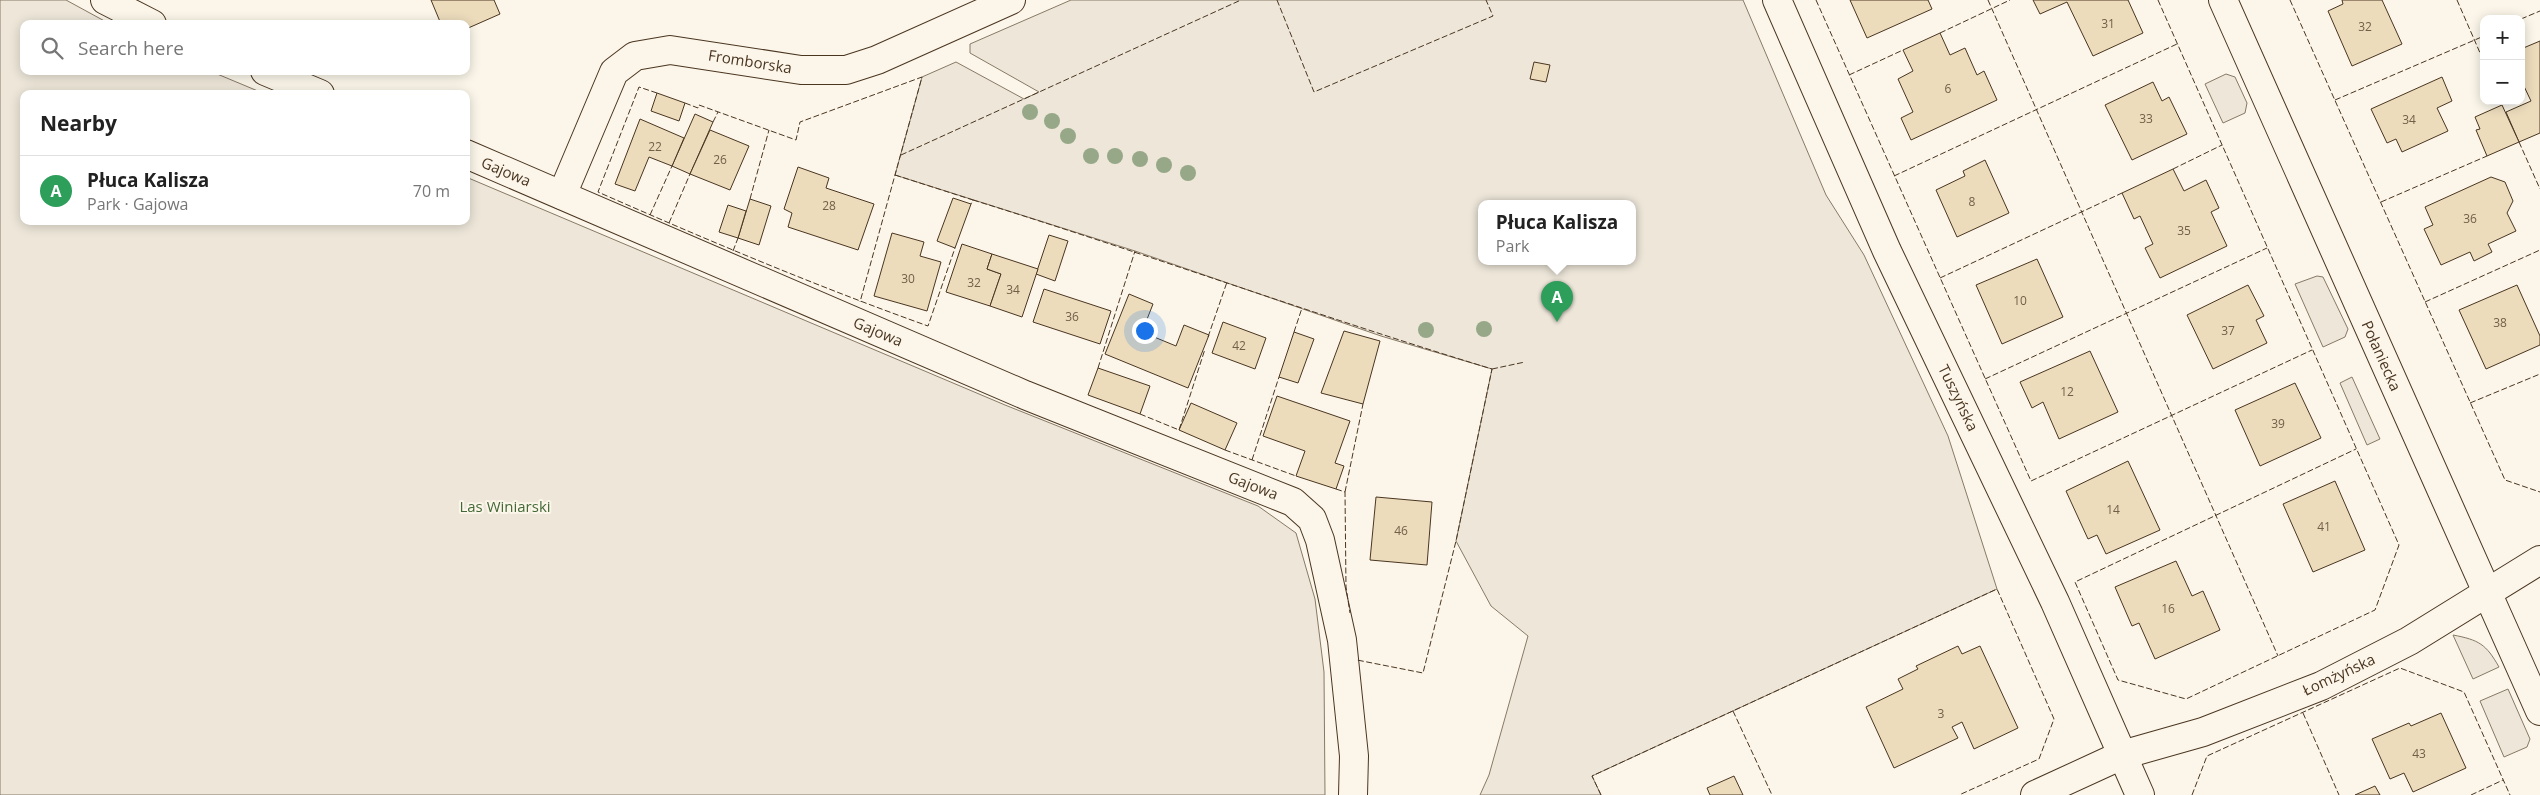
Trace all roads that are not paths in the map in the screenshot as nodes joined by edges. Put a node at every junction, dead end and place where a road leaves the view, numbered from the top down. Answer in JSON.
{"nodes":[{"id":1,"x":105,"y":0,"type":"edge"},
{"id":2,"x":1011,"y":0,"type":"edge"},
{"id":3,"x":1777,"y":0,"type":"edge"},
{"id":4,"x":2223,"y":0,"type":"edge"},
{"id":5,"x":144,"y":20,"type":"edge"},
{"id":6,"x":275,"y":75,"type":"edge"},
{"id":7,"x":310,"y":90,"type":"edge"},
{"id":8,"x":470,"y":156,"type":"edge"},
{"id":9,"x":562,"y":196,"type":"junction"},
{"id":10,"x":2540,"y":560,"type":"edge"},
{"id":11,"x":2488,"y":594,"type":"junction"},
{"id":12,"x":2540,"y":711,"type":"edge"},
{"id":13,"x":2122,"y":755,"type":"junction"},
{"id":14,"x":1353,"y":795,"type":"edge"},
{"id":15,"x":2035,"y":795,"type":"edge"},
{"id":16,"x":2140,"y":795,"type":"edge"}],
"edges":[{"from":1,"to":5,"type":"street"},
{"from":2,"to":9,"type":"street","name":"Fromborska"},
{"from":3,"to":13,"type":"street","name":"Tuszyńska"},
{"from":4,"to":11,"type":"street","name":"Połaniecka"},
{"from":6,"to":7,"type":"street"},
{"from":8,"to":9,"type":"street","name":"Gajowa"},
{"from":9,"to":14,"type":"street","name":"Gajowa"},
{"from":10,"to":11,"type":"street","name":"Łomżyńska"},
{"from":11,"to":12,"type":"street","name":"Połaniecka"},
{"from":11,"to":13,"type":"street","name":"Łomżyńska"},
{"from":13,"to":15,"type":"street","name":"Łomżyńska"},
{"from":13,"to":16,"type":"street","name":"Tuszyńska"}]}
